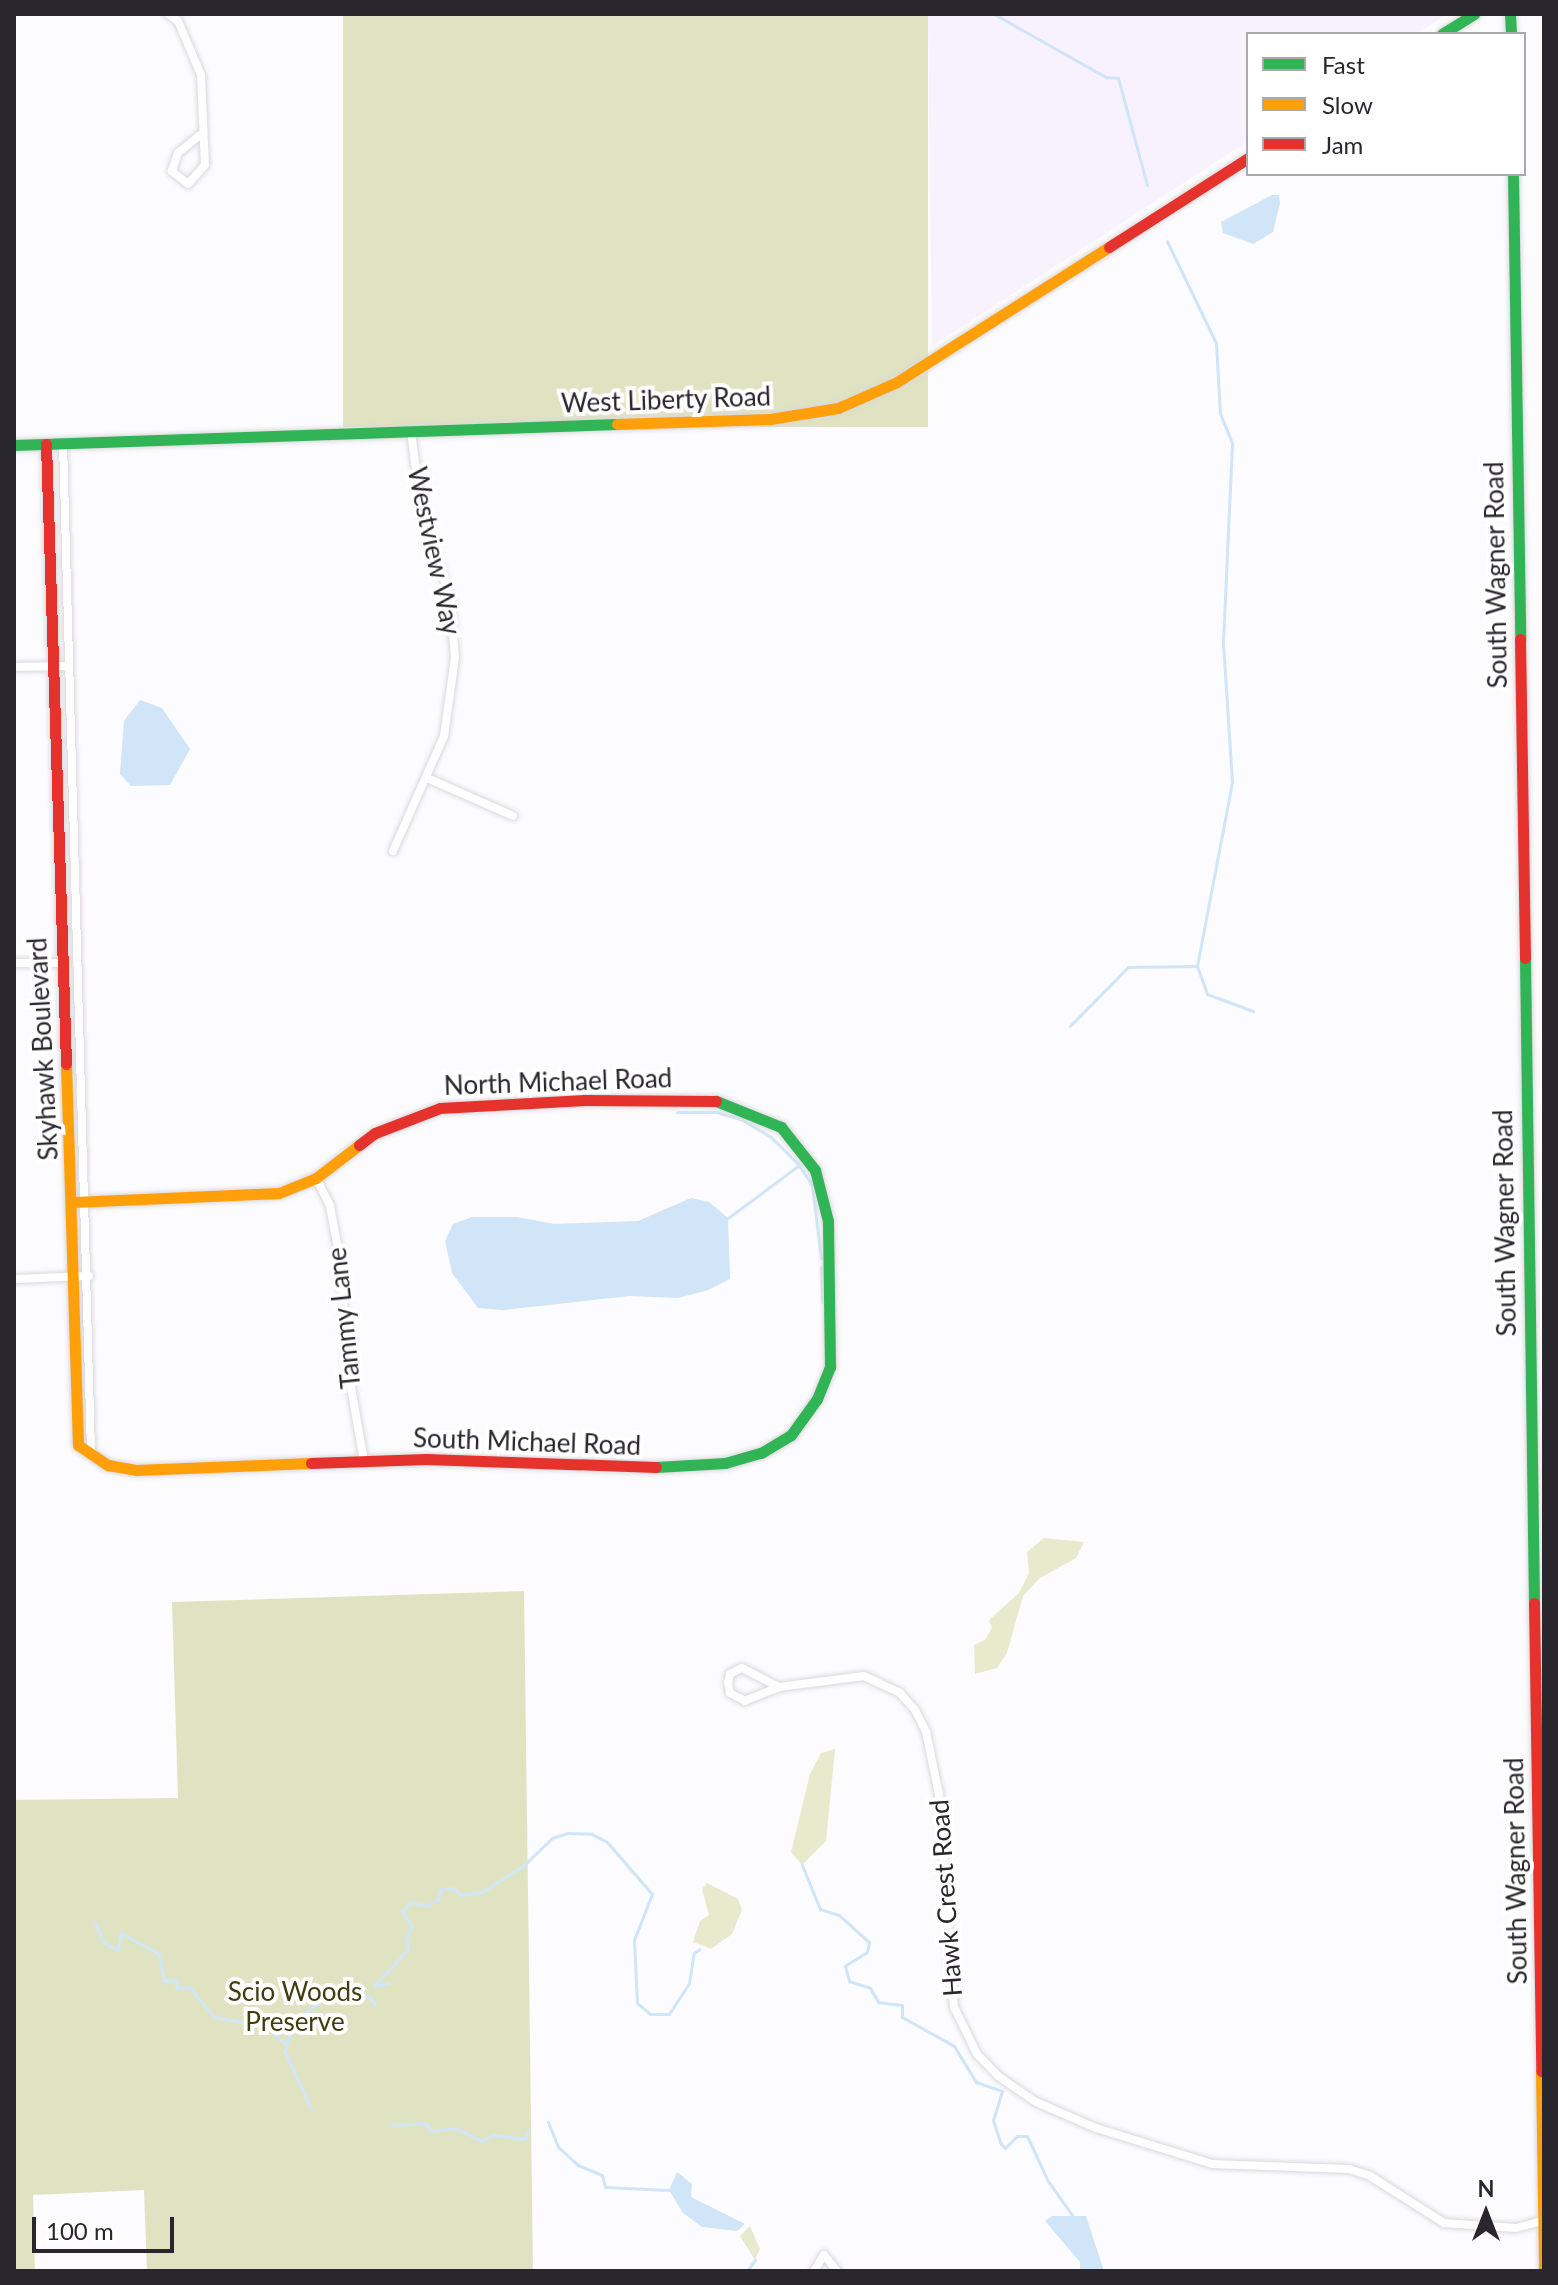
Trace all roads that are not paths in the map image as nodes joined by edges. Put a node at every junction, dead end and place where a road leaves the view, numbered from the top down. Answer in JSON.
{"nodes":[{"id":1,"x":168,"y":14,"type":"edge"},
{"id":2,"x":1474,"y":14,"type":"edge"},
{"id":3,"x":1445,"y":32,"type":"edge"},
{"id":4,"x":200,"y":135,"type":"junction"},
{"id":5,"x":1246,"y":159,"type":"edge"},
{"id":6,"x":1513,"y":176,"type":"edge"},
{"id":7,"x":411,"y":432,"type":"junction"},
{"id":8,"x":63,"y":443,"type":"junction"},
{"id":9,"x":46,"y":444,"type":"junction"},
{"id":10,"x":14,"y":445,"type":"edge"},
{"id":11,"x":51,"y":665,"type":"junction"},
{"id":12,"x":67,"y":666,"type":"junction"},
{"id":13,"x":14,"y":667,"type":"edge"},
{"id":14,"x":427,"y":778,"type":"junction"},
{"id":15,"x":513,"y":816,"type":"dead end"},
{"id":16,"x":393,"y":851,"type":"dead end"},
{"id":17,"x":14,"y":963,"type":"edge"},
{"id":18,"x":59,"y":963,"type":"junction"},
{"id":19,"x":74,"y":963,"type":"junction"},
{"id":20,"x":316,"y":1178,"type":"junction"},
{"id":21,"x":74,"y":1202,"type":"junction"},
{"id":22,"x":88,"y":1202,"type":"junction"},
{"id":23,"x":89,"y":1276,"type":"junction"},
{"id":24,"x":73,"y":1277,"type":"junction"},
{"id":25,"x":14,"y":1279,"type":"edge"},
{"id":26,"x":832,"y":1346,"type":"joint"},
{"id":27,"x":91,"y":1453,"type":"junction"},
{"id":28,"x":364,"y":1461,"type":"junction"},
{"id":29,"x":779,"y":1687,"type":"junction"},
{"id":30,"x":1540,"y":1736,"type":"edge"},
{"id":31,"x":1542,"y":2076,"type":"edge"},
{"id":32,"x":1543,"y":2221,"type":"edge"},
{"id":33,"x":814,"y":2271,"type":"edge"},
{"id":34,"x":837,"y":2271,"type":"edge"},
{"id":35,"x":1544,"y":2271,"type":"edge"}],
"edges":[{"from":1,"to":4,"type":"street"},
{"from":2,"to":3,"type":"main road"},
{"from":4,"to":4,"type":"street"},
{"from":5,"to":7,"type":"main road","name":"West Liberty Road"},
{"from":6,"to":30,"type":"main road","name":"South Wagner Road"},
{"from":7,"to":8,"type":"main road","name":"West Liberty Road"},
{"from":7,"to":14,"type":"street","name":"Westview Way"},
{"from":8,"to":9,"type":"main road","name":"West Liberty Road"},
{"from":8,"to":12,"type":"street","name":"Skyhawk Boulevard"},
{"from":9,"to":10,"type":"main road","name":"West Liberty Road"},
{"from":9,"to":11,"type":"main road","name":"Skyhawk Boulevard"},
{"from":11,"to":12,"type":"street"},
{"from":11,"to":13,"type":"street"},
{"from":11,"to":18,"type":"main road","name":"Skyhawk Boulevard"},
{"from":12,"to":19,"type":"street","name":"Skyhawk Boulevard"},
{"from":14,"to":15,"type":"street"},
{"from":14,"to":16,"type":"street","name":"Westview Way"},
{"from":17,"to":18,"type":"street"},
{"from":18,"to":19,"type":"street"},
{"from":18,"to":21,"type":"main road","name":"Skyhawk Boulevard"},
{"from":19,"to":22,"type":"street","name":"Skyhawk Boulevard"},
{"from":20,"to":22,"type":"main road","name":"North Michael Road"},
{"from":20,"to":26,"type":"main road","name":"North Michael Road"},
{"from":20,"to":28,"type":"street","name":"Tammy Lane"},
{"from":21,"to":22,"type":"main road","name":"North Michael Road"},
{"from":21,"to":24,"type":"main road","name":"Skyhawk Boulevard"},
{"from":22,"to":23,"type":"street","name":"Skyhawk Boulevard"},
{"from":23,"to":24,"type":"street"},
{"from":23,"to":27,"type":"street","name":"Skyhawk Boulevard"},
{"from":24,"to":25,"type":"street"},
{"from":24,"to":27,"type":"main road","name":"Skyhawk Boulevard"},
{"from":26,"to":28,"type":"main road","name":"South Michael Road"},
{"from":27,"to":28,"type":"main road","name":"South Michael Road"},
{"from":29,"to":29,"type":"street","name":"Hawk Crest Road"},
{"from":29,"to":32,"type":"street","name":"Hawk Crest Road"},
{"from":30,"to":31,"type":"main road","name":"South Wagner Road"},
{"from":31,"to":32,"type":"main road","name":"South Wagner Road"},
{"from":32,"to":35,"type":"main road","name":"South Wagner Road"},
{"from":33,"to":34,"type":"street"}]}
